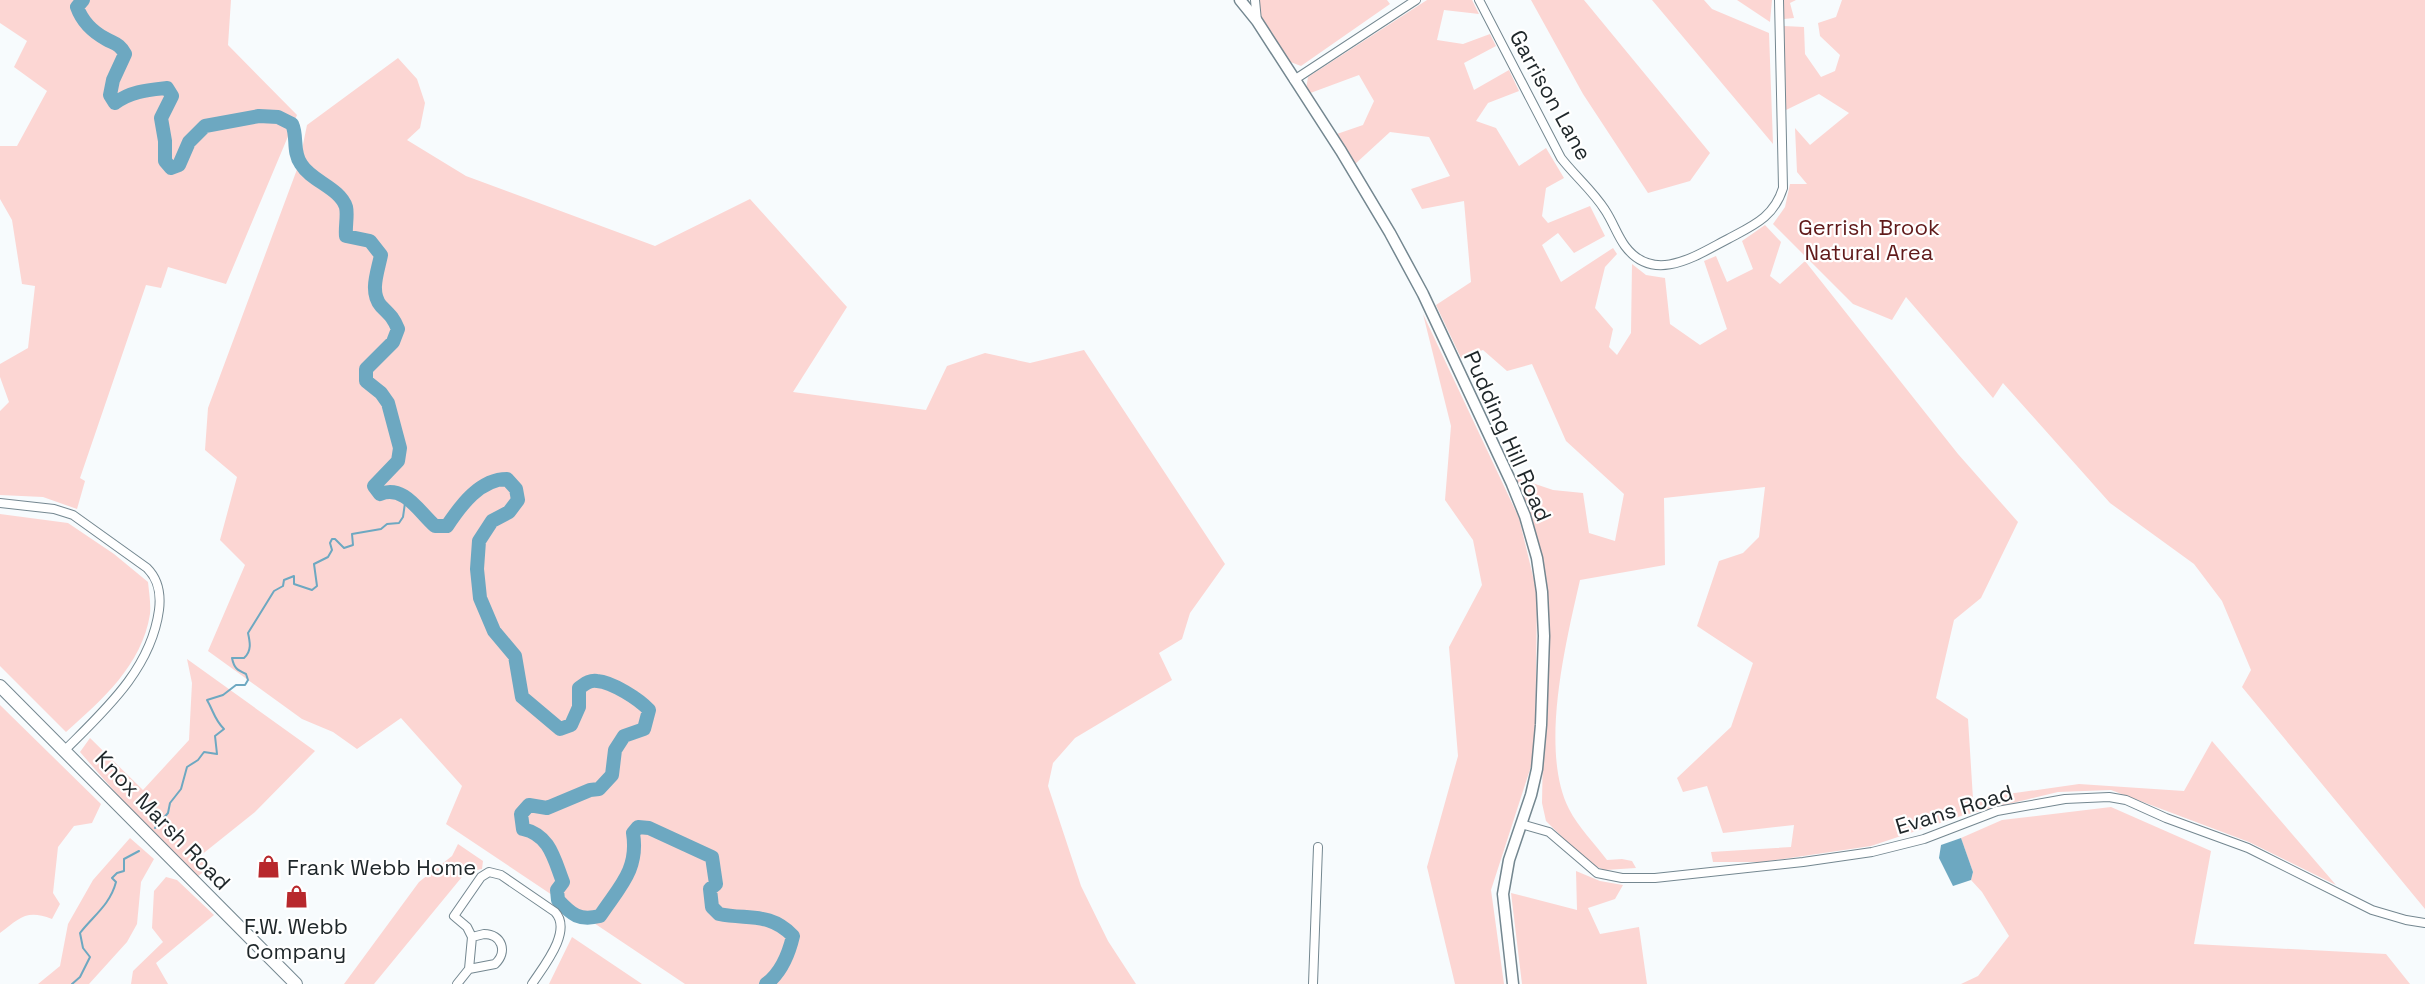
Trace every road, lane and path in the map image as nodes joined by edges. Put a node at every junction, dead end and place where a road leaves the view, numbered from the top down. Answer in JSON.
{"nodes":[{"id":1,"x":1240,"y":0,"type":"edge"},
{"id":2,"x":1255,"y":0,"type":"edge"},
{"id":3,"x":1416,"y":0,"type":"edge"},
{"id":4,"x":1479,"y":0,"type":"edge"},
{"id":5,"x":1779,"y":0,"type":"edge"},
{"id":6,"x":1257,"y":21,"type":"junction"},
{"id":7,"x":1294,"y":80,"type":"junction"},
{"id":8,"x":0,"y":503,"type":"edge"},
{"id":9,"x":0,"y":686,"type":"edge"},
{"id":10,"x":65,"y":750,"type":"junction"},
{"id":11,"x":1521,"y":824,"type":"junction"},
{"id":12,"x":1318,"y":847,"type":"dead end"},
{"id":13,"x":2425,"y":923,"type":"edge"},
{"id":14,"x":472,"y":938,"type":"junction"},
{"id":15,"x":469,"y":969,"type":"junction"},
{"id":16,"x":296,"y":984,"type":"edge"},
{"id":17,"x":457,"y":984,"type":"edge"},
{"id":18,"x":532,"y":984,"type":"edge"},
{"id":19,"x":1314,"y":984,"type":"edge"},
{"id":20,"x":1513,"y":984,"type":"edge"}],
"edges":[{"from":1,"to":6,"type":"street","name":"Pudding Hill Road"},
{"from":2,"to":6,"type":"street"},
{"from":3,"to":7,"type":"street"},
{"from":4,"to":5,"type":"street","name":"Garrison Lane"},
{"from":6,"to":7,"type":"street","name":"Pudding Hill Road"},
{"from":7,"to":11,"type":"street","name":"Pudding Hill Road"},
{"from":8,"to":10,"type":"street"},
{"from":9,"to":10,"type":"main road","name":"Knox Marsh Road"},
{"from":10,"to":16,"type":"main road","name":"Knox Marsh Road"},
{"from":11,"to":13,"type":"street","name":"Evans Road"},
{"from":11,"to":20,"type":"street","name":"Pudding Hill Road"},
{"from":12,"to":19,"type":"street"},
{"from":14,"to":15,"type":"street"},
{"from":14,"to":15,"type":"street"},
{"from":14,"to":18,"type":"street"},
{"from":15,"to":17,"type":"street"}]}
